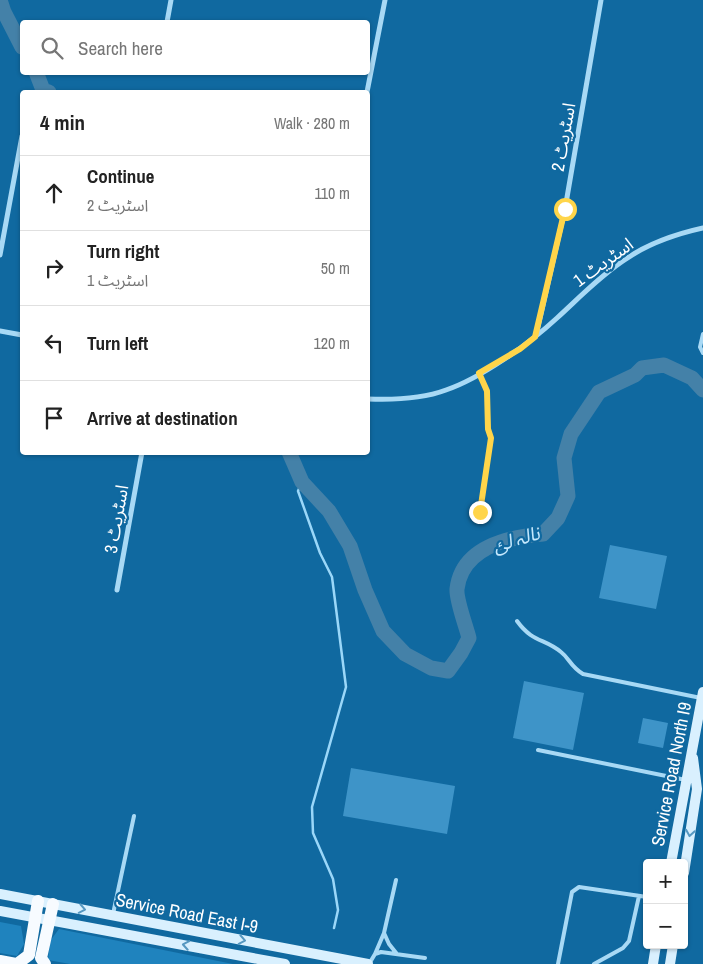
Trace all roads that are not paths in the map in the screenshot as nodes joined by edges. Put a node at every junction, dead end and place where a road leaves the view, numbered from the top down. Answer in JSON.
{"nodes":[{"id":1,"x":172,"y":0,"type":"edge"},
{"id":2,"x":386,"y":0,"type":"edge"},
{"id":3,"x":600,"y":0,"type":"edge"},
{"id":4,"x":167,"y":20,"type":"edge"},
{"id":5,"x":367,"y":90,"type":"edge"},
{"id":6,"x":20,"y":147,"type":"edge"},
{"id":7,"x":703,"y":228,"type":"edge"},
{"id":8,"x":0,"y":255,"type":"edge"},
{"id":9,"x":0,"y":331,"type":"edge"},
{"id":10,"x":703,"y":334,"type":"edge"},
{"id":11,"x":20,"y":335,"type":"edge"},
{"id":12,"x":535,"y":337,"type":"junction"},
{"id":13,"x":703,"y":353,"type":"edge"},
{"id":14,"x":479,"y":373,"type":"junction"},
{"id":15,"x":370,"y":399,"type":"edge"},
{"id":16,"x":141,"y":455,"type":"edge"},
{"id":17,"x":480,"y":512,"type":"dead end"},
{"id":18,"x":117,"y":590,"type":"dead end"},
{"id":19,"x":517,"y":621,"type":"dead end"},
{"id":20,"x":702,"y":695,"type":"edge"},
{"id":21,"x":538,"y":750,"type":"dead end"},
{"id":22,"x":692,"y":750,"type":"junction"},
{"id":23,"x":686,"y":780,"type":"junction"},
{"id":24,"x":134,"y":816,"type":"dead end"},
{"id":25,"x":672,"y":859,"type":"edge"},
{"id":26,"x":686,"y":859,"type":"edge"},
{"id":27,"x":396,"y":880,"type":"dead end"},
{"id":28,"x":0,"y":894,"type":"edge"},
{"id":29,"x":639,"y":896,"type":"junction"},
{"id":30,"x":643,"y":896,"type":"edge"},
{"id":31,"x":38,"y":901,"type":"junction"},
{"id":32,"x":53,"y":904,"type":"junction"},
{"id":33,"x":0,"y":911,"type":"edge"},
{"id":34,"x":113,"y":915,"type":"junction"},
{"id":35,"x":35,"y":917,"type":"junction"},
{"id":36,"x":50,"y":920,"type":"junction"},
{"id":37,"x":384,"y":933,"type":"junction"},
{"id":38,"x":655,"y":949,"type":"edge"},
{"id":39,"x":672,"y":949,"type":"edge"},
{"id":40,"x":375,"y":954,"type":"junction"},
{"id":41,"x":397,"y":954,"type":"junction"},
{"id":42,"x":425,"y":958,"type":"dead end"},
{"id":43,"x":0,"y":961,"type":"edge"},
{"id":44,"x":16,"y":964,"type":"edge"},
{"id":45,"x":45,"y":964,"type":"edge"},
{"id":46,"x":285,"y":964,"type":"edge"},
{"id":47,"x":368,"y":964,"type":"edge"},
{"id":48,"x":558,"y":964,"type":"edge"},
{"id":49,"x":594,"y":964,"type":"edge"},
{"id":50,"x":653,"y":964,"type":"edge"},
{"id":51,"x":670,"y":964,"type":"edge"}],
"edges":[{"from":1,"to":4,"type":"street"},
{"from":2,"to":5,"type":"street"},
{"from":3,"to":12,"type":"street","name":"اسٹریٹ 2"},
{"from":6,"to":8,"type":"street"},
{"from":7,"to":12,"type":"street","name":"اسٹریٹ 1"},
{"from":9,"to":11,"type":"street"},
{"from":10,"to":13,"type":"lane"},
{"from":12,"to":14,"type":"street","name":"اسٹریٹ 1"},
{"from":14,"to":15,"type":"street","name":"اسٹریٹ 1"},
{"from":14,"to":17,"type":"lane"},
{"from":16,"to":18,"type":"street","name":"اسٹریٹ 3"},
{"from":19,"to":20,"type":"lane"},
{"from":20,"to":22,"type":"main road","name":"Service Road North I9"},
{"from":21,"to":23,"type":"lane"},
{"from":22,"to":23,"type":"main road","name":"Service Road North I9"},
{"from":22,"to":26,"type":"main road","one_way":true},
{"from":23,"to":25,"type":"main road","name":"Service Road North I9"},
{"from":24,"to":34,"type":"lane"},
{"from":27,"to":37,"type":"lane"},
{"from":28,"to":31,"type":"main road","name":"Service Road East I-9"},
{"from":29,"to":30,"type":"lane"},
{"from":29,"to":48,"type":"lane"},
{"from":29,"to":49,"type":"lane"},
{"from":31,"to":32,"type":"main road","name":"Service Road East I-9"},
{"from":31,"to":35,"type":"main road"},
{"from":32,"to":34,"type":"main road","name":"Service Road East I-9","one_way":true},
{"from":32,"to":36,"type":"main road"},
{"from":33,"to":35,"type":"main road"},
{"from":34,"to":47,"type":"main road","name":"Service Road East I-9","one_way":true},
{"from":35,"to":36,"type":"main road"},
{"from":35,"to":44,"type":"main road"},
{"from":36,"to":45,"type":"main road"},
{"from":46,"to":36,"type":"main road","one_way":true},
{"from":37,"to":40,"type":"lane"},
{"from":37,"to":41,"type":"lane"},
{"from":38,"to":50,"type":"main road"},
{"from":39,"to":51,"type":"main road"},
{"from":40,"to":41,"type":"lane"},
{"from":40,"to":47,"type":"lane"},
{"from":41,"to":42,"type":"lane"},
{"from":43,"to":44,"type":"main road"}]}
